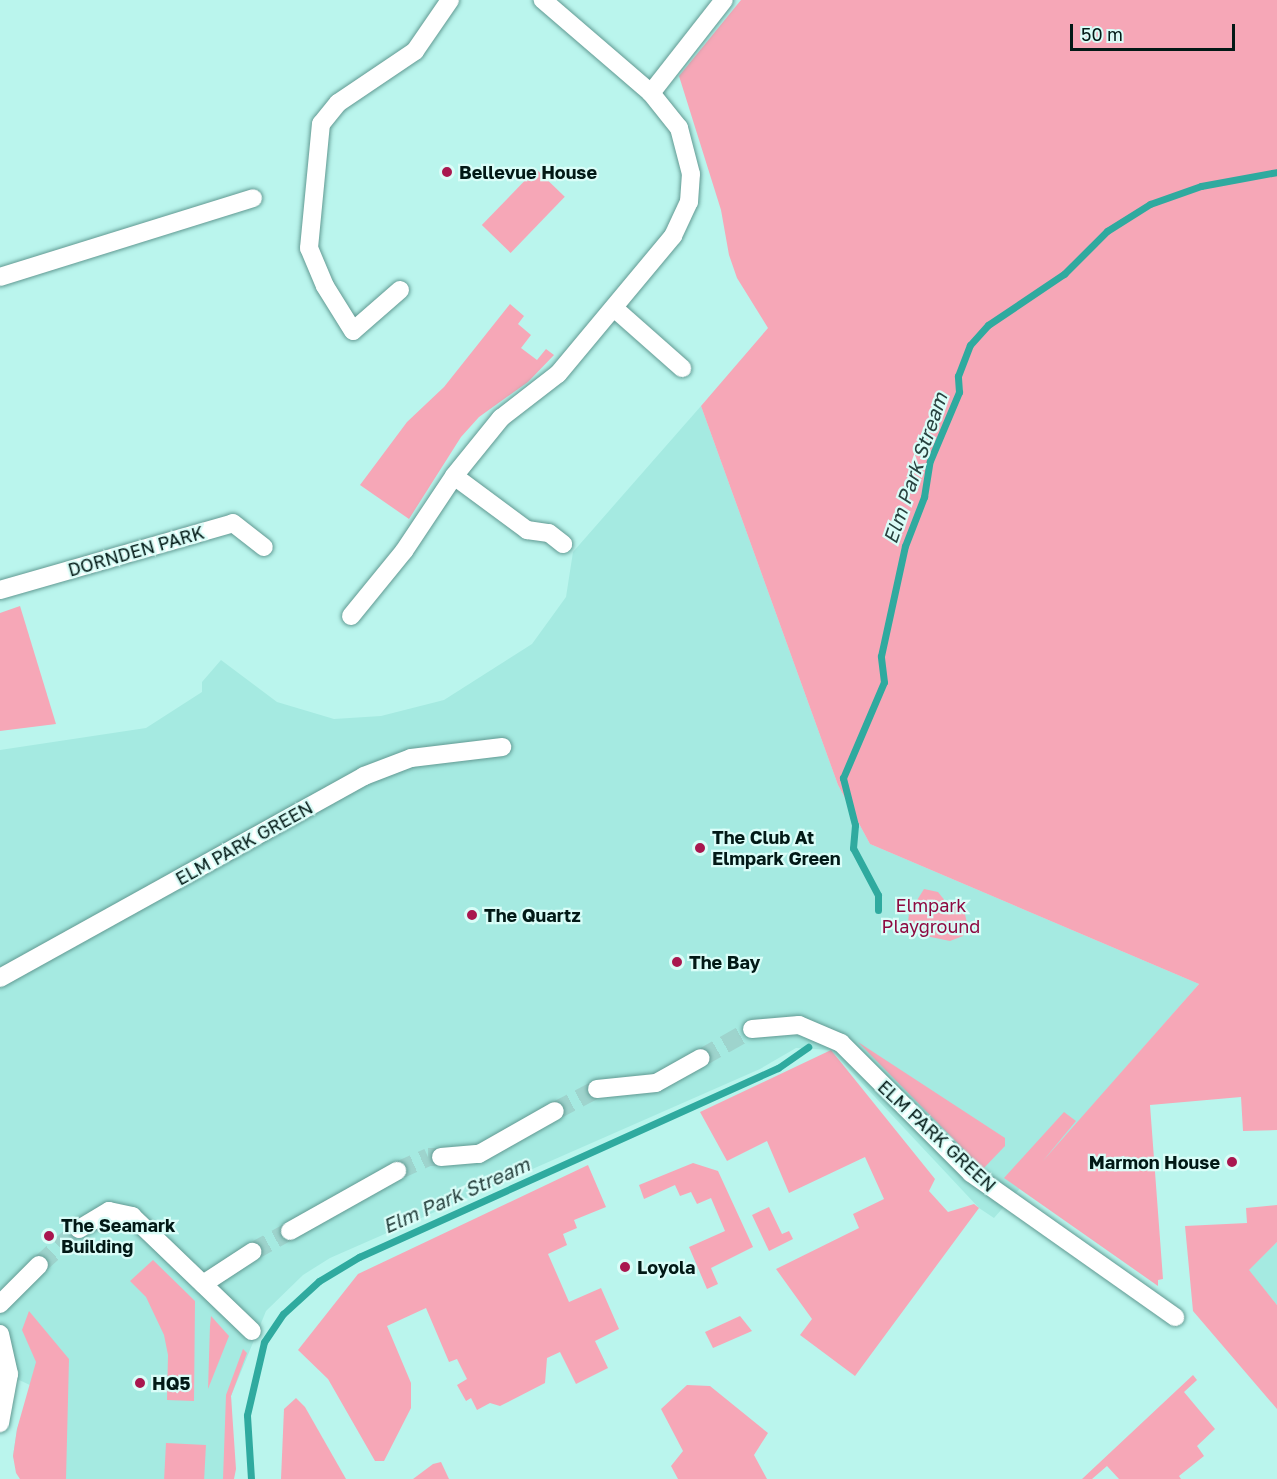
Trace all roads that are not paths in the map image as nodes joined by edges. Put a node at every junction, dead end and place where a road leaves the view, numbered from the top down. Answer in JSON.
{"nodes":[{"id":1,"x":450,"y":0,"type":"edge"},
{"id":2,"x":543,"y":0,"type":"edge"},
{"id":3,"x":724,"y":0,"type":"edge"},
{"id":4,"x":651,"y":93,"type":"junction"},
{"id":5,"x":253,"y":198,"type":"dead end"},
{"id":6,"x":0,"y":277,"type":"edge"},
{"id":7,"x":400,"y":290,"type":"dead end"},
{"id":8,"x":614,"y":308,"type":"junction"},
{"id":9,"x":682,"y":368,"type":"dead end"},
{"id":10,"x":454,"y":476,"type":"junction"},
{"id":11,"x":563,"y":544,"type":"dead end"},
{"id":12,"x":264,"y":547,"type":"dead end"},
{"id":13,"x":0,"y":590,"type":"edge"},
{"id":14,"x":351,"y":616,"type":"dead end"},
{"id":15,"x":502,"y":747,"type":"dead end"},
{"id":16,"x":0,"y":978,"type":"edge"},
{"id":17,"x":752,"y":1029,"type":"tunnel mouth"},
{"id":18,"x":701,"y":1058,"type":"tunnel mouth"},
{"id":19,"x":597,"y":1089,"type":"tunnel mouth"},
{"id":20,"x":555,"y":1111,"type":"tunnel mouth"},
{"id":21,"x":441,"y":1157,"type":"tunnel mouth"},
{"id":22,"x":397,"y":1171,"type":"tunnel mouth"},
{"id":23,"x":79,"y":1229,"type":"tunnel mouth"},
{"id":24,"x":290,"y":1230,"type":"tunnel mouth"},
{"id":25,"x":252,"y":1252,"type":"tunnel mouth"},
{"id":26,"x":39,"y":1266,"type":"tunnel mouth"},
{"id":27,"x":203,"y":1284,"type":"junction"},
{"id":28,"x":0,"y":1304,"type":"edge"},
{"id":29,"x":1175,"y":1317,"type":"dead end"},
{"id":30,"x":252,"y":1331,"type":"dead end"},
{"id":31,"x":0,"y":1334,"type":"edge"},
{"id":32,"x":3,"y":1380,"type":"edge"},
{"id":33,"x":0,"y":1423,"type":"edge"}],
"edges":[{"from":1,"to":7,"type":"street"},
{"from":2,"to":4,"type":"street"},
{"from":3,"to":4,"type":"street"},
{"from":4,"to":8,"type":"street"},
{"from":5,"to":6,"type":"street"},
{"from":8,"to":9,"type":"street"},
{"from":8,"to":10,"type":"street"},
{"from":10,"to":11,"type":"street"},
{"from":10,"to":14,"type":"street"},
{"from":12,"to":13,"type":"street","name":"DORNDEN PARK"},
{"from":15,"to":16,"type":"street","name":"ELM PARK GREEN"},
{"from":17,"to":29,"type":"street","name":"ELM PARK GREEN"},
{"from":18,"to":19,"type":"street"},
{"from":20,"to":21,"type":"street"},
{"from":22,"to":24,"type":"street"},
{"from":23,"to":27,"type":"street"},
{"from":25,"to":27,"type":"street"},
{"from":26,"to":28,"type":"street"},
{"from":27,"to":30,"type":"street"},
{"from":31,"to":32,"type":"street"},
{"from":32,"to":33,"type":"street"}]}
